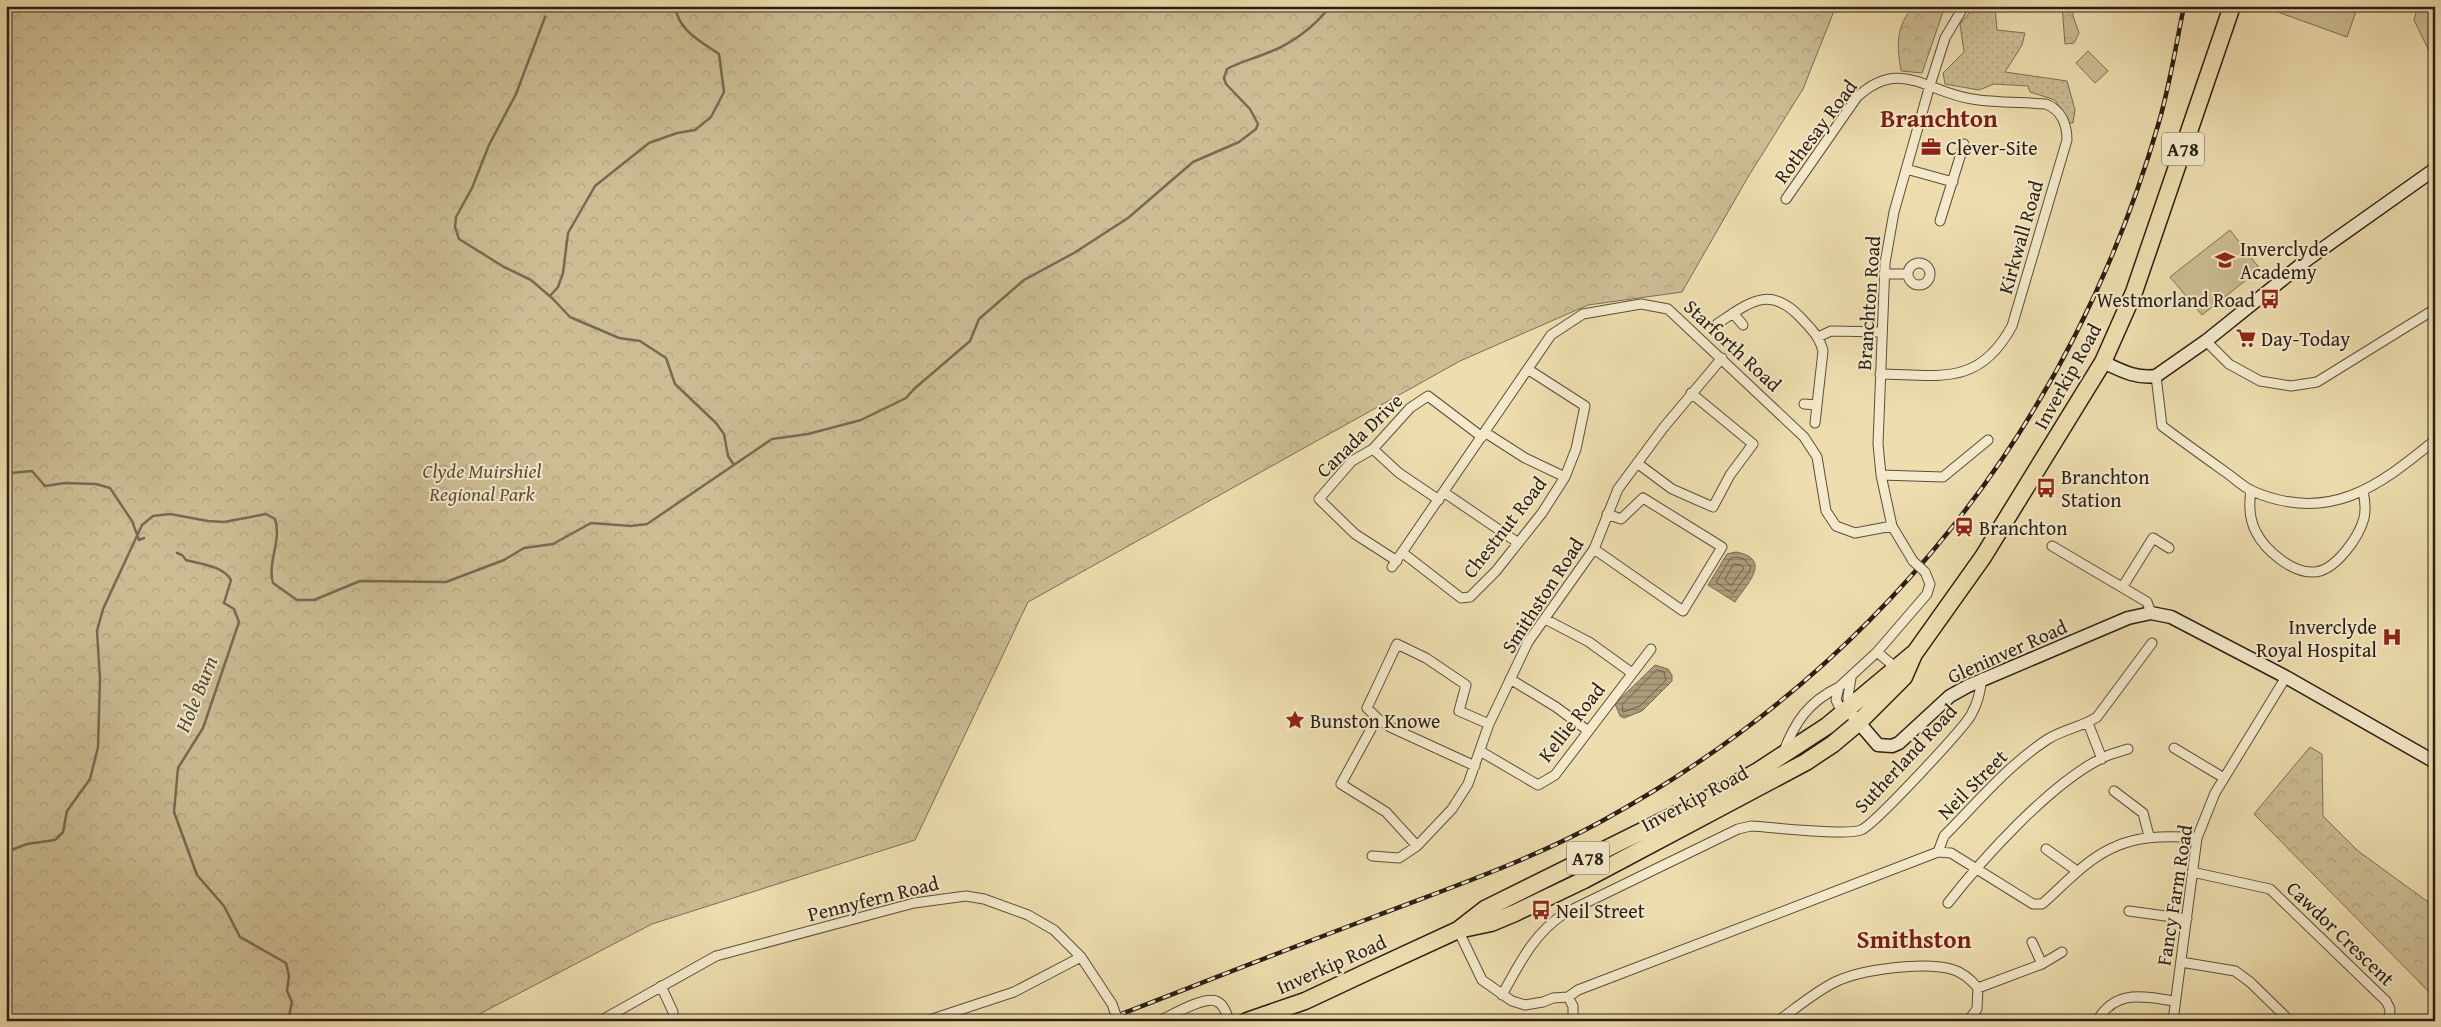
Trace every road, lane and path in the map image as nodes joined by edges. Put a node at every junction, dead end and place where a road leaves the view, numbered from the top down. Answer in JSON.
{"nodes":[{"id":1,"x":2232,"y":6,"type":"edge"},
{"id":2,"x":1961,"y":7,"type":"edge"},
{"id":3,"x":1930,"y":85,"type":"junction"},
{"id":4,"x":1964,"y":144,"type":"dead end"},
{"id":5,"x":1906,"y":169,"type":"junction"},
{"id":6,"x":2435,"y":169,"type":"edge"},
{"id":7,"x":1952,"y":182,"type":"junction"},
{"id":8,"x":1786,"y":199,"type":"dead end"},
{"id":9,"x":1940,"y":222,"type":"dead end"},
{"id":10,"x":1884,"y":274,"type":"junction"},
{"id":11,"x":1908,"y":274,"type":"dead end"},
{"id":12,"x":2435,"y":309,"type":"edge"},
{"id":13,"x":1733,"y":313,"type":"junction"},
{"id":14,"x":1717,"y":324,"type":"dead end"},
{"id":15,"x":1743,"y":325,"type":"dead end"},
{"id":16,"x":1882,"y":332,"type":"junction"},
{"id":17,"x":1818,"y":337,"type":"junction"},
{"id":18,"x":2206,"y":341,"type":"junction"},
{"id":19,"x":1722,"y":358,"type":"junction"},
{"id":20,"x":2103,"y":362,"type":"junction"},
{"id":21,"x":1529,"y":370,"type":"junction"},
{"id":22,"x":1880,"y":374,"type":"junction"},
{"id":23,"x":2156,"y":376,"type":"junction"},
{"id":24,"x":1691,"y":393,"type":"junction"},
{"id":25,"x":1804,"y":404,"type":"dead end"},
{"id":26,"x":1817,"y":406,"type":"junction"},
{"id":27,"x":1815,"y":423,"type":"dead end"},
{"id":28,"x":1484,"y":435,"type":"junction"},
{"id":29,"x":1988,"y":440,"type":"dead end"},
{"id":30,"x":2435,"y":440,"type":"edge"},
{"id":31,"x":1372,"y":449,"type":"junction"},
{"id":32,"x":1637,"y":463,"type":"junction"},
{"id":33,"x":1882,"y":475,"type":"junction"},
{"id":34,"x":1565,"y":477,"type":"junction"},
{"id":35,"x":2251,"y":490,"type":"junction"},
{"id":36,"x":2363,"y":491,"type":"junction"},
{"id":37,"x":1445,"y":493,"type":"junction"},
{"id":38,"x":1439,"y":500,"type":"junction"},
{"id":39,"x":1606,"y":514,"type":"junction"},
{"id":40,"x":1892,"y":526,"type":"junction"},
{"id":41,"x":1517,"y":542,"type":"junction"},
{"id":42,"x":2052,"y":546,"type":"dead end"},
{"id":43,"x":2169,"y":548,"type":"dead end"},
{"id":44,"x":1594,"y":549,"type":"junction"},
{"id":45,"x":1403,"y":553,"type":"junction"},
{"id":46,"x":1395,"y":564,"type":"joint"},
{"id":47,"x":2123,"y":586,"type":"junction"},
{"id":48,"x":2151,"y":613,"type":"junction"},
{"id":49,"x":1545,"y":619,"type":"junction"},
{"id":50,"x":2152,"y":643,"type":"dead end"},
{"id":51,"x":1651,"y":649,"type":"dead end"},
{"id":52,"x":1877,"y":652,"type":"junction"},
{"id":53,"x":1914,"y":654,"type":"junction"},
{"id":54,"x":1895,"y":667,"type":"junction"},
{"id":55,"x":1632,"y":673,"type":"junction"},
{"id":56,"x":2286,"y":677,"type":"junction"},
{"id":57,"x":1851,"y":678,"type":"junction"},
{"id":58,"x":1982,"y":678,"type":"junction"},
{"id":59,"x":1510,"y":680,"type":"junction"},
{"id":60,"x":1839,"y":687,"type":"junction"},
{"id":61,"x":1853,"y":716,"type":"junction"},
{"id":62,"x":1377,"y":718,"type":"junction"},
{"id":63,"x":2088,"y":723,"type":"junction"},
{"id":64,"x":1489,"y":724,"type":"junction"},
{"id":65,"x":1587,"y":730,"type":"junction"},
{"id":66,"x":2174,"y":748,"type":"dead end"},
{"id":67,"x":2128,"y":749,"type":"dead end"},
{"id":68,"x":1480,"y":752,"type":"junction"},
{"id":69,"x":1781,"y":758,"type":"junction"},
{"id":70,"x":2102,"y":758,"type":"junction"},
{"id":71,"x":2435,"y":762,"type":"edge"},
{"id":72,"x":1475,"y":766,"type":"junction"},
{"id":73,"x":2224,"y":778,"type":"junction"},
{"id":74,"x":2114,"y":791,"type":"dead end"},
{"id":75,"x":2149,"y":836,"type":"junction"},
{"id":76,"x":2197,"y":838,"type":"junction"},
{"id":77,"x":1417,"y":846,"type":"junction"},
{"id":78,"x":2046,"y":849,"type":"dead end"},
{"id":79,"x":1938,"y":852,"type":"junction"},
{"id":80,"x":1372,"y":856,"type":"dead end"},
{"id":81,"x":1976,"y":867,"type":"junction"},
{"id":82,"x":2077,"y":871,"type":"junction"},
{"id":83,"x":2192,"y":872,"type":"junction"},
{"id":84,"x":1948,"y":903,"type":"dead end"},
{"id":85,"x":2129,"y":911,"type":"dead end"},
{"id":86,"x":2187,"y":919,"type":"junction"},
{"id":87,"x":1458,"y":930,"type":"junction"},
{"id":88,"x":2032,"y":942,"type":"dead end"},
{"id":89,"x":2062,"y":952,"type":"dead end"},
{"id":90,"x":1081,"y":956,"type":"junction"},
{"id":91,"x":2181,"y":962,"type":"junction"},
{"id":92,"x":2042,"y":964,"type":"junction"},
{"id":93,"x":661,"y":986,"type":"junction"},
{"id":94,"x":1978,"y":988,"type":"junction"},
{"id":95,"x":1502,"y":995,"type":"junction"},
{"id":96,"x":1568,"y":997,"type":"junction"},
{"id":97,"x":2175,"y":1001,"type":"junction"},
{"id":98,"x":600,"y":1021,"type":"edge"},
{"id":99,"x":673,"y":1021,"type":"edge"},
{"id":100,"x":926,"y":1021,"type":"edge"},
{"id":101,"x":1118,"y":1021,"type":"edge"},
{"id":102,"x":1160,"y":1021,"type":"edge"},
{"id":103,"x":1229,"y":1021,"type":"edge"},
{"id":104,"x":1247,"y":1021,"type":"edge"},
{"id":105,"x":1574,"y":1021,"type":"edge"},
{"id":106,"x":1778,"y":1021,"type":"edge"},
{"id":107,"x":1968,"y":1021,"type":"edge"},
{"id":108,"x":2097,"y":1021,"type":"edge"},
{"id":109,"x":2173,"y":1021,"type":"edge"},
{"id":110,"x":2290,"y":1021,"type":"edge"},
{"id":111,"x":2389,"y":1021,"type":"edge"}],
"edges":[{"from":1,"to":20,"type":"highway","name":"Inverkip Road","number":"A78"},
{"from":2,"to":3,"type":"street","name":"Branchton Road"},
{"from":3,"to":5,"type":"street","name":"Branchton Road"},
{"from":3,"to":8,"type":"street","name":"Rothesay Road"},
{"from":3,"to":22,"type":"street","name":"Kirkwall Road"},
{"from":4,"to":7,"type":"street"},
{"from":5,"to":7,"type":"street"},
{"from":5,"to":10,"type":"street","name":"Branchton Road"},
{"from":6,"to":18,"type":"street"},
{"from":7,"to":9,"type":"street"},
{"from":10,"to":11,"type":"street"},
{"from":10,"to":16,"type":"street","name":"Branchton Road"},
{"from":12,"to":18,"type":"street"},
{"from":13,"to":14,"type":"street"},
{"from":13,"to":15,"type":"street"},
{"from":13,"to":17,"type":"street"},
{"from":16,"to":17,"type":"street"},
{"from":16,"to":22,"type":"street","name":"Branchton Road"},
{"from":17,"to":26,"type":"street"},
{"from":18,"to":23,"type":"street"},
{"from":19,"to":21,"type":"street","name":"Starforth Road"},
{"from":19,"to":24,"type":"street","name":"Smithston Road"},
{"from":19,"to":40,"type":"street","name":"Starforth Road"},
{"from":20,"to":23,"type":"street"},
{"from":20,"to":53,"type":"highway","name":"Inverkip Road","number":"A78"},
{"from":21,"to":28,"type":"street","name":"Starforth Road"},
{"from":21,"to":34,"type":"street","name":"Chestnut Road"},
{"from":22,"to":33,"type":"street","name":"Branchton Road"},
{"from":23,"to":35,"type":"street"},
{"from":24,"to":32,"type":"street","name":"Smithston Road"},
{"from":24,"to":32,"type":"street"},
{"from":25,"to":26,"type":"street"},
{"from":26,"to":27,"type":"street"},
{"from":28,"to":31,"type":"street","name":"Canada Drive"},
{"from":28,"to":34,"type":"street"},
{"from":28,"to":37,"type":"street","name":"Starforth Road"},
{"from":29,"to":33,"type":"street"},
{"from":30,"to":36,"type":"street"},
{"from":31,"to":38,"type":"street"},
{"from":31,"to":46,"type":"street","name":"Canada Drive"},
{"from":32,"to":39,"type":"street","name":"Smithston Road"},
{"from":33,"to":40,"type":"street","name":"Branchton Road"},
{"from":34,"to":41,"type":"street","name":"Chestnut Road"},
{"from":35,"to":36,"type":"street"},
{"from":35,"to":36,"type":"street"},
{"from":37,"to":38,"type":"street","name":"Starforth Road"},
{"from":37,"to":41,"type":"street"},
{"from":38,"to":45,"type":"street","name":"Starforth Road"},
{"from":39,"to":44,"type":"street","name":"Smithston Road"},
{"from":39,"to":44,"type":"street"},
{"from":40,"to":52,"type":"street","name":"Branchton Road","bridge":true},
{"from":41,"to":45,"type":"street","name":"Chestnut Road"},
{"from":42,"to":47,"type":"street"},
{"from":43,"to":47,"type":"street"},
{"from":44,"to":49,"type":"street","name":"Smithston Road"},
{"from":45,"to":46,"type":"street","name":"Starforth Road"},
{"from":47,"to":48,"type":"street"},
{"from":48,"to":56,"type":"street"},
{"from":48,"to":58,"type":"street","name":"Gleninver Road"},
{"from":49,"to":55,"type":"street","name":"Kellie Road"},
{"from":49,"to":59,"type":"street","name":"Smithston Road"},
{"from":50,"to":63,"type":"street","name":"Neil Street"},
{"from":51,"to":55,"type":"street","name":"Kellie Road"},
{"from":52,"to":54,"type":"street"},
{"from":52,"to":57,"type":"street"},
{"from":53,"to":54,"type":"highway","name":"Inverkip Road","number":"A78"},
{"from":53,"to":61,"type":"highway","name":"Inverkip Road","number":"A78"},
{"from":54,"to":61,"type":"highway","name":"Inverkip Road","number":"A78"},
{"from":55,"to":65,"type":"street","name":"Kellie Road"},
{"from":56,"to":71,"type":"street"},
{"from":56,"to":73,"type":"street","name":"Fancy Farm Road"},
{"from":57,"to":60,"type":"street"},
{"from":57,"to":61,"type":"street"},
{"from":58,"to":61,"type":"street","name":"Gleninver Road"},
{"from":58,"to":95,"type":"street","name":"Sutherland Road"},
{"from":59,"to":64,"type":"street","name":"Smithston Road"},
{"from":59,"to":65,"type":"street"},
{"from":60,"to":61,"type":"street"},
{"from":60,"to":69,"type":"street"},
{"from":61,"to":69,"type":"highway","name":"Inverkip Road","number":"A78"},
{"from":61,"to":87,"type":"highway","name":"Inverkip Road","number":"A78"},
{"from":62,"to":64,"type":"street"},
{"from":62,"to":72,"type":"street"},
{"from":62,"to":77,"type":"street"},
{"from":63,"to":70,"type":"street"},
{"from":63,"to":79,"type":"street","name":"Neil Street"},
{"from":64,"to":68,"type":"street","name":"Smithston Road"},
{"from":65,"to":68,"type":"street","name":"Kellie Road"},
{"from":66,"to":73,"type":"street"},
{"from":67,"to":70,"type":"street"},
{"from":68,"to":72,"type":"street","name":"Smithston Road"},
{"from":69,"to":87,"type":"highway","name":"Inverkip Road","number":"A78"},
{"from":70,"to":81,"type":"street"},
{"from":72,"to":77,"type":"street","name":"Smithston Road"},
{"from":73,"to":76,"type":"street","name":"Fancy Farm Road"},
{"from":74,"to":75,"type":"street"},
{"from":75,"to":76,"type":"street"},
{"from":75,"to":82,"type":"street"},
{"from":76,"to":83,"type":"street","name":"Fancy Farm Road"},
{"from":77,"to":80,"type":"street","name":"Smithston Road"},
{"from":78,"to":82,"type":"street"},
{"from":79,"to":81,"type":"street"},
{"from":79,"to":96,"type":"street"},
{"from":81,"to":82,"type":"street"},
{"from":81,"to":84,"type":"street"},
{"from":83,"to":86,"type":"street","name":"Fancy Farm Road"},
{"from":83,"to":111,"type":"street","name":"Cawdor Crescent"},
{"from":85,"to":86,"type":"street"},
{"from":86,"to":91,"type":"street","name":"Fancy Farm Road"},
{"from":87,"to":95,"type":"street"},
{"from":87,"to":104,"type":"highway","name":"Inverkip Road","number":"A78"},
{"from":88,"to":92,"type":"street"},
{"from":89,"to":92,"type":"street"},
{"from":90,"to":93,"type":"street","name":"Pennyfern Road"},
{"from":90,"to":100,"type":"street"},
{"from":90,"to":101,"type":"street","name":"Pennyfern Road","bridge":true},
{"from":91,"to":97,"type":"street","name":"Fancy Farm Road"},
{"from":91,"to":110,"type":"street"},
{"from":92,"to":94,"type":"street"},
{"from":93,"to":98,"type":"street","name":"Pennyfern Road"},
{"from":93,"to":99,"type":"street"},
{"from":94,"to":106,"type":"street"},
{"from":94,"to":107,"type":"street"},
{"from":95,"to":96,"type":"street"},
{"from":96,"to":105,"type":"street"},
{"from":97,"to":108,"type":"street"},
{"from":97,"to":109,"type":"street","name":"Fancy Farm Road"},
{"from":102,"to":103,"type":"street"}]}
